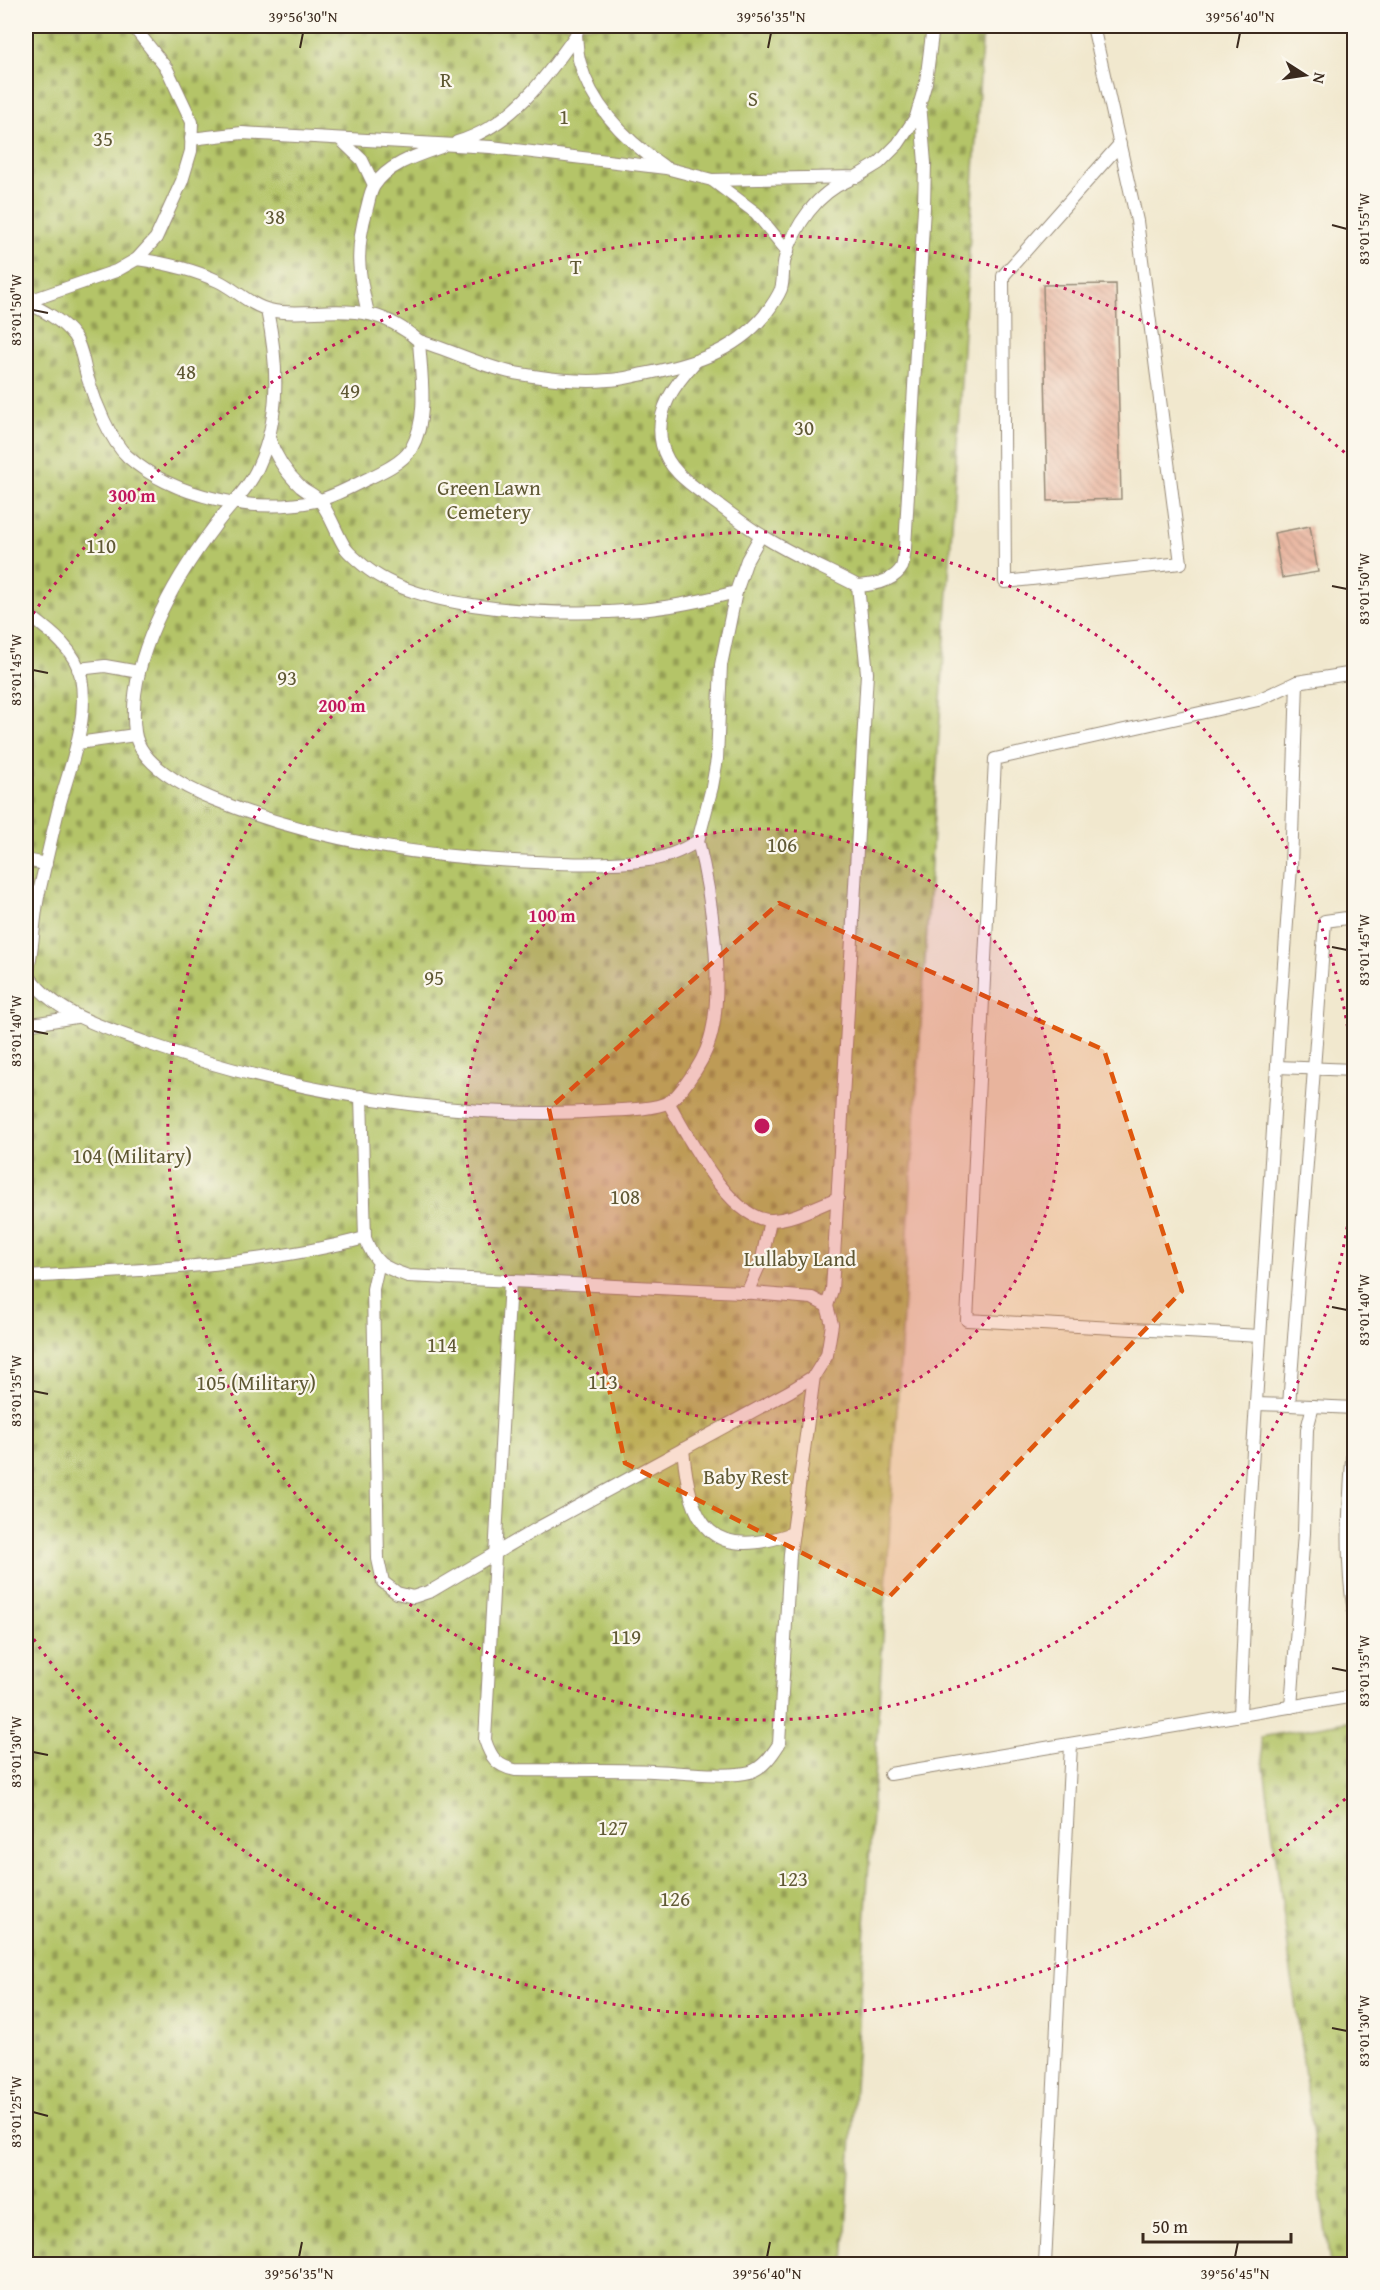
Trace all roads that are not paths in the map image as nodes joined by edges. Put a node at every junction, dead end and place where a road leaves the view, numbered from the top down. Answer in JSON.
{"nodes":[{"id":1,"x":133,"y":26,"type":"edge"},
{"id":2,"x":933,"y":26,"type":"edge"},
{"id":3,"x":1093,"y":26,"type":"edge"},
{"id":4,"x":577,"y":30,"type":"edge"},
{"id":5,"x":920,"y":103,"type":"junction"},
{"id":6,"x":191,"y":139,"type":"junction"},
{"id":7,"x":340,"y":139,"type":"junction"},
{"id":8,"x":1120,"y":144,"type":"junction"},
{"id":9,"x":447,"y":145,"type":"junction"},
{"id":10,"x":666,"y":168,"type":"junction"},
{"id":11,"x":856,"y":177,"type":"junction"},
{"id":12,"x":712,"y":180,"type":"junction"},
{"id":13,"x":374,"y":185,"type":"junction"},
{"id":14,"x":788,"y":252,"type":"junction"},
{"id":15,"x":137,"y":259,"type":"junction"},
{"id":16,"x":26,"y":302,"type":"edge"},
{"id":17,"x":267,"y":310,"type":"junction"},
{"id":18,"x":368,"y":313,"type":"junction"},
{"id":19,"x":419,"y":341,"type":"junction"},
{"id":20,"x":696,"y":361,"type":"junction"},
{"id":21,"x":269,"y":438,"type":"junction"},
{"id":22,"x":319,"y":501,"type":"junction"},
{"id":23,"x":233,"y":502,"type":"junction"},
{"id":24,"x":761,"y":535,"type":"junction"},
{"id":25,"x":858,"y":586,"type":"junction"},
{"id":26,"x":736,"y":592,"type":"junction"},
{"id":27,"x":26,"y":613,"type":"edge"},
{"id":28,"x":78,"y":669,"type":"junction"},
{"id":29,"x":139,"y":672,"type":"junction"},
{"id":30,"x":1354,"y":673,"type":"edge"},
{"id":31,"x":1297,"y":682,"type":"junction"},
{"id":32,"x":135,"y":735,"type":"junction"},
{"id":33,"x":78,"y":743,"type":"junction"},
{"id":34,"x":698,"y":841,"type":"junction"},
{"id":35,"x":26,"y":860,"type":"edge"},
{"id":36,"x":46,"y":864,"type":"junction"},
{"id":37,"x":1354,"y":917,"type":"edge"},
{"id":38,"x":26,"y":976,"type":"edge"},
{"id":39,"x":76,"y":1017,"type":"junction"},
{"id":40,"x":26,"y":1025,"type":"edge"},
{"id":41,"x":1277,"y":1067,"type":"junction"},
{"id":42,"x":1316,"y":1068,"type":"junction"},
{"id":43,"x":1354,"y":1070,"type":"edge"},
{"id":44,"x":361,"y":1096,"type":"junction"},
{"id":45,"x":668,"y":1102,"type":"junction"},
{"id":46,"x":838,"y":1198,"type":"junction"},
{"id":47,"x":770,"y":1220,"type":"junction"},
{"id":48,"x":365,"y":1238,"type":"junction"},
{"id":49,"x":379,"y":1262,"type":"junction"},
{"id":50,"x":26,"y":1277,"type":"edge"},
{"id":51,"x":510,"y":1281,"type":"junction"},
{"id":52,"x":747,"y":1293,"type":"junction"},
{"id":53,"x":827,"y":1306,"type":"junction"},
{"id":54,"x":1260,"y":1336,"type":"junction"},
{"id":55,"x":814,"y":1376,"type":"junction"},
{"id":56,"x":1256,"y":1404,"type":"junction"},
{"id":57,"x":1289,"y":1405,"type":"junction"},
{"id":58,"x":1313,"y":1406,"type":"junction"},
{"id":59,"x":1354,"y":1408,"type":"edge"},
{"id":60,"x":1354,"y":1432,"type":"edge"},
{"id":61,"x":683,"y":1449,"type":"junction"},
{"id":62,"x":793,"y":1533,"type":"junction"},
{"id":63,"x":494,"y":1554,"type":"junction"},
{"id":64,"x":1352,"y":1587,"type":"edge"},
{"id":65,"x":1354,"y":1612,"type":"edge"},
{"id":66,"x":1354,"y":1696,"type":"edge"},
{"id":67,"x":1291,"y":1707,"type":"junction"},
{"id":68,"x":1240,"y":1715,"type":"junction"},
{"id":69,"x":1071,"y":1744,"type":"junction"},
{"id":70,"x":890,"y":1774,"type":"dead end"},
{"id":71,"x":1045,"y":2265,"type":"edge"}],
"edges":[{"from":1,"to":6,"type":"lane"},
{"from":2,"to":5,"type":"lane"},
{"from":3,"to":8,"type":"lane"},
{"from":4,"to":9,"type":"lane"},
{"from":4,"to":10,"type":"lane"},
{"from":5,"to":11,"type":"lane"},
{"from":5,"to":25,"type":"lane"},
{"from":6,"to":7,"type":"lane"},
{"from":6,"to":15,"type":"lane"},
{"from":7,"to":9,"type":"lane"},
{"from":7,"to":13,"type":"lane"},
{"from":8,"to":8,"type":"lane"},
{"from":9,"to":10,"type":"lane"},
{"from":9,"to":13,"type":"lane"},
{"from":10,"to":12,"type":"lane"},
{"from":11,"to":12,"type":"lane"},
{"from":11,"to":14,"type":"lane"},
{"from":12,"to":14,"type":"lane"},
{"from":13,"to":18,"type":"lane"},
{"from":14,"to":20,"type":"lane"},
{"from":15,"to":16,"type":"lane"},
{"from":15,"to":17,"type":"lane"},
{"from":16,"to":23,"type":"lane"},
{"from":17,"to":18,"type":"lane"},
{"from":17,"to":21,"type":"lane"},
{"from":18,"to":19,"type":"lane"},
{"from":19,"to":20,"type":"lane"},
{"from":19,"to":22,"type":"lane"},
{"from":20,"to":24,"type":"lane"},
{"from":21,"to":22,"type":"lane"},
{"from":21,"to":23,"type":"lane"},
{"from":22,"to":23,"type":"lane"},
{"from":22,"to":26,"type":"lane"},
{"from":23,"to":29,"type":"lane"},
{"from":24,"to":25,"type":"lane"},
{"from":24,"to":26,"type":"lane"},
{"from":25,"to":46,"type":"lane"},
{"from":26,"to":34,"type":"lane"},
{"from":27,"to":28,"type":"lane"},
{"from":28,"to":29,"type":"lane"},
{"from":28,"to":33,"type":"lane"},
{"from":29,"to":32,"type":"lane"},
{"from":30,"to":31,"type":"lane"},
{"from":31,"to":41,"type":"lane"},
{"from":31,"to":54,"type":"lane"},
{"from":32,"to":33,"type":"lane"},
{"from":32,"to":34,"type":"lane"},
{"from":33,"to":36,"type":"lane"},
{"from":34,"to":45,"type":"lane"},
{"from":35,"to":36,"type":"lane"},
{"from":36,"to":38,"type":"lane"},
{"from":37,"to":42,"type":"lane"},
{"from":38,"to":39,"type":"lane"},
{"from":39,"to":40,"type":"lane"},
{"from":39,"to":44,"type":"lane"},
{"from":41,"to":42,"type":"lane"},
{"from":41,"to":54,"type":"lane"},
{"from":42,"to":43,"type":"lane"},
{"from":42,"to":57,"type":"lane"},
{"from":44,"to":45,"type":"lane"},
{"from":44,"to":48,"type":"lane"},
{"from":45,"to":47,"type":"lane"},
{"from":46,"to":47,"type":"lane"},
{"from":46,"to":53,"type":"lane"},
{"from":47,"to":52,"type":"lane"},
{"from":48,"to":49,"type":"lane"},
{"from":48,"to":50,"type":"lane"},
{"from":49,"to":51,"type":"lane"},
{"from":49,"to":63,"type":"lane"},
{"from":51,"to":52,"type":"lane"},
{"from":51,"to":63,"type":"lane"},
{"from":52,"to":53,"type":"lane"},
{"from":53,"to":55,"type":"lane"},
{"from":54,"to":56,"type":"lane"},
{"from":55,"to":61,"type":"lane"},
{"from":55,"to":62,"type":"lane"},
{"from":56,"to":57,"type":"lane"},
{"from":56,"to":68,"type":"lane"},
{"from":57,"to":58,"type":"lane"},
{"from":58,"to":59,"type":"lane"},
{"from":58,"to":67,"type":"lane"},
{"from":60,"to":64,"type":"lane"},
{"from":61,"to":62,"type":"lane"},
{"from":61,"to":63,"type":"lane"},
{"from":62,"to":63,"type":"lane"},
{"from":64,"to":65,"type":"lane"},
{"from":66,"to":67,"type":"lane"},
{"from":67,"to":68,"type":"lane"},
{"from":68,"to":69,"type":"lane"},
{"from":69,"to":70,"type":"lane"},
{"from":69,"to":71,"type":"lane"}]}
